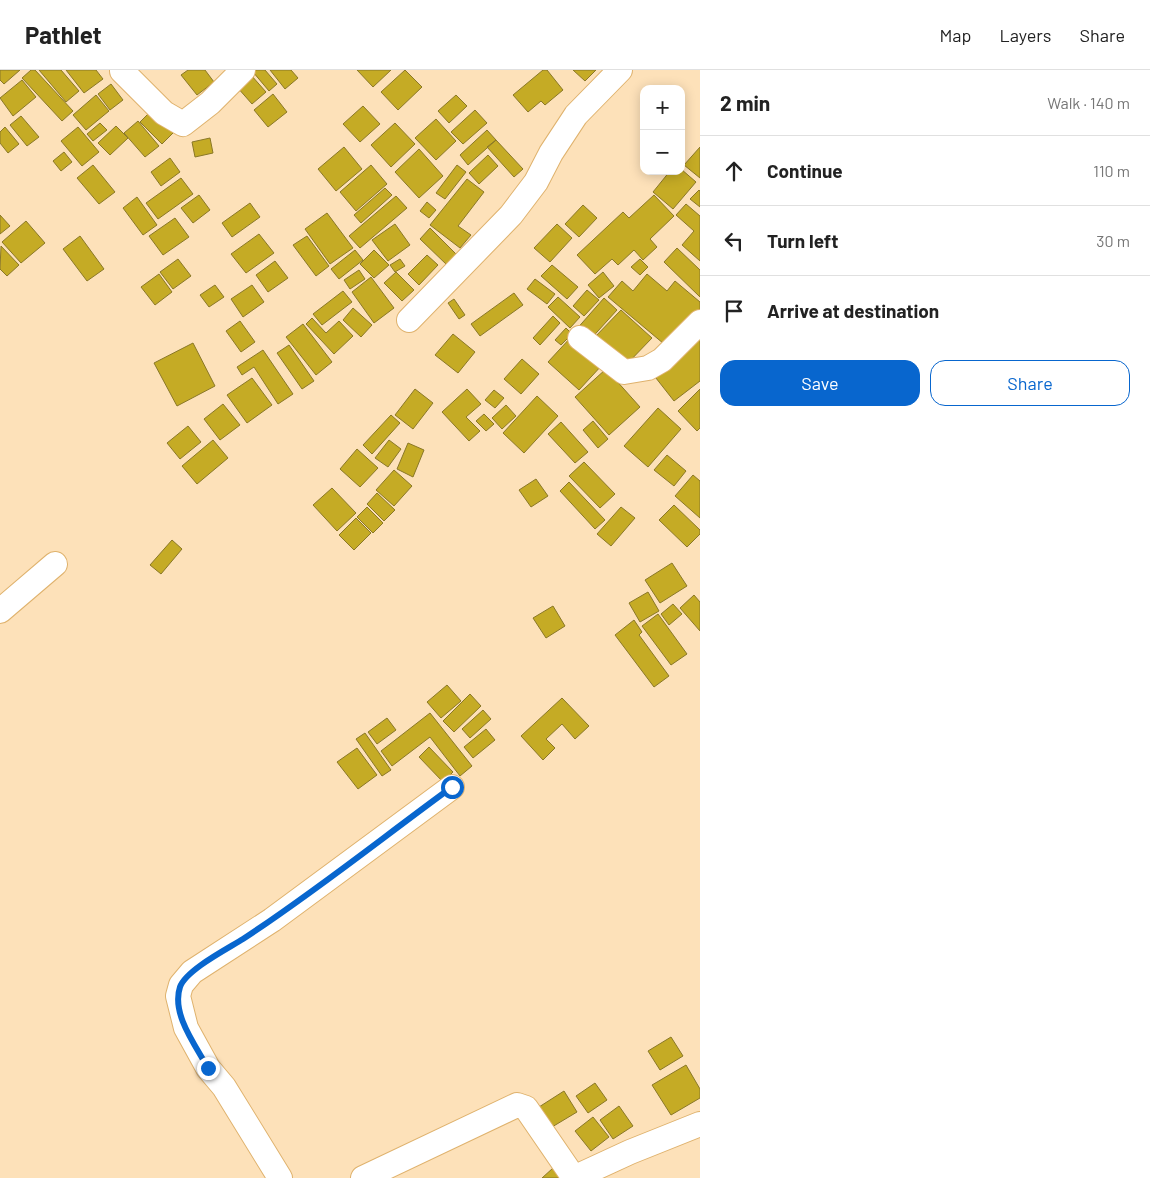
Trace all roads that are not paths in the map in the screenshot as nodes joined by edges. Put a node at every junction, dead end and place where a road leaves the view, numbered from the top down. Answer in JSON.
{"nodes":[{"id":1,"x":243,"y":70,"type":"edge"},
{"id":2,"x":620,"y":70,"type":"edge"},
{"id":3,"x":122,"y":71,"type":"dead end"},
{"id":4,"x":409,"y":320,"type":"dead end"},
{"id":5,"x":700,"y":322,"type":"edge"},
{"id":6,"x":580,"y":338,"type":"dead end"},
{"id":7,"x":54,"y":564,"type":"dead end"},
{"id":8,"x":0,"y":611,"type":"edge"},
{"id":9,"x":452,"y":787,"type":"dead end"},
{"id":10,"x":700,"y":1124,"type":"edge"},
{"id":11,"x":280,"y":1178,"type":"edge"},
{"id":12,"x":363,"y":1178,"type":"edge"}],
"edges":[{"from":1,"to":3,"type":"street"},
{"from":2,"to":4,"type":"street"},
{"from":5,"to":6,"type":"street"},
{"from":7,"to":8,"type":"street"},
{"from":9,"to":11,"type":"street"},
{"from":10,"to":12,"type":"street"}]}
